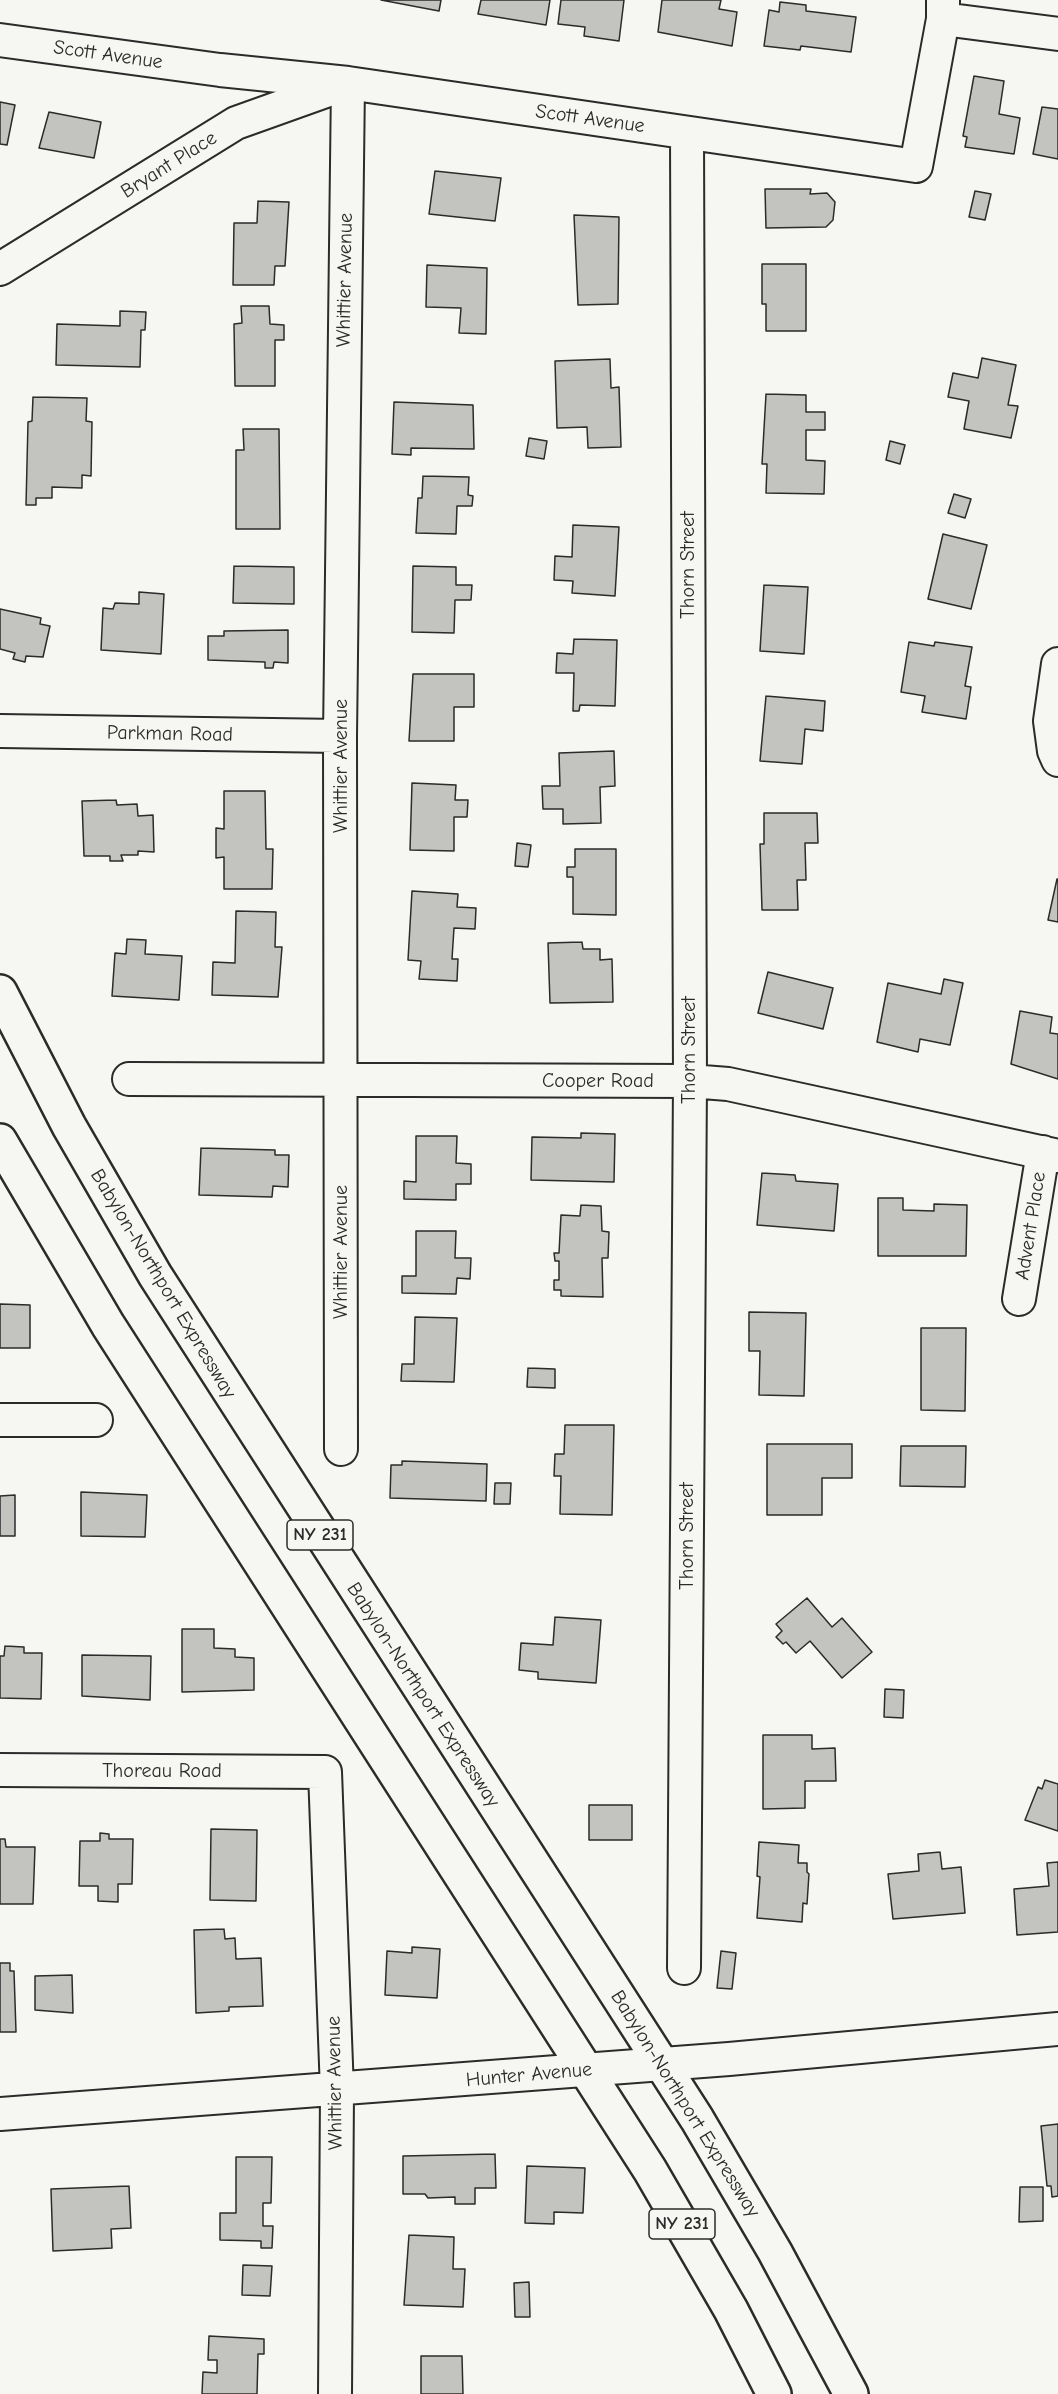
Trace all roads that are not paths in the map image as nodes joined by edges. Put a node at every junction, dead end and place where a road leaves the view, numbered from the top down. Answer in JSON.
{"nodes":[{"id":1,"x":943,"y":9,"type":"edge"},
{"id":2,"x":1058,"y":34,"type":"edge"},
{"id":3,"x":0,"y":40,"type":"edge"},
{"id":4,"x":348,"y":83,"type":"junction"},
{"id":5,"x":687,"y":133,"type":"junction"},
{"id":6,"x":0,"y":269,"type":"edge"},
{"id":7,"x":1058,"y":664,"type":"edge"},
{"id":8,"x":0,"y":731,"type":"edge"},
{"id":9,"x":340,"y":736,"type":"junction"},
{"id":10,"x":1058,"y":760,"type":"edge"},
{"id":11,"x":0,"y":992,"type":"edge"},
{"id":12,"x":129,"y":1079,"type":"dead end"},
{"id":13,"x":341,"y":1079,"type":"junction"},
{"id":14,"x":690,"y":1081,"type":"junction"},
{"id":15,"x":0,"y":1141,"type":"edge"},
{"id":16,"x":1050,"y":1154,"type":"edge"},
{"id":17,"x":1019,"y":1299,"type":"dead end"},
{"id":18,"x":0,"y":1420,"type":"edge"},
{"id":19,"x":96,"y":1420,"type":"dead end"},
{"id":20,"x":341,"y":1449,"type":"dead end"},
{"id":21,"x":0,"y":1770,"type":"edge"},
{"id":22,"x":325,"y":1772,"type":"joint"},
{"id":23,"x":684,"y":1968,"type":"dead end"},
{"id":24,"x":1058,"y":2029,"type":"edge"},
{"id":25,"x":661,"y":2065,"type":"junction"},
{"id":26,"x":587,"y":2070,"type":"junction"},
{"id":27,"x":337,"y":2091,"type":"junction"},
{"id":28,"x":0,"y":2114,"type":"edge"},
{"id":29,"x":335,"y":2394,"type":"edge"},
{"id":30,"x":774,"y":2394,"type":"edge"},
{"id":31,"x":851,"y":2394,"type":"edge"}],
"edges":[{"from":1,"to":2,"type":"street","name":"Scott Avenue"},
{"from":1,"to":5,"type":"street","name":"Scott Avenue"},
{"from":3,"to":4,"type":"street","name":"Scott Avenue"},
{"from":4,"to":5,"type":"street","name":"Scott Avenue"},
{"from":4,"to":6,"type":"street","name":"Bryant Place"},
{"from":4,"to":9,"type":"street","name":"Whittier Avenue"},
{"from":5,"to":14,"type":"street","name":"Thorn Street"},
{"from":7,"to":10,"type":"street"},
{"from":8,"to":9,"type":"street","name":"Parkman Road"},
{"from":9,"to":13,"type":"street","name":"Whittier Avenue"},
{"from":11,"to":25,"type":"main road","name":"Babylon-Northport Expressway","number":"NY 231"},
{"from":12,"to":13,"type":"street","name":"Cooper Road"},
{"from":13,"to":14,"type":"street","name":"Cooper Road"},
{"from":13,"to":20,"type":"street","name":"Whittier Avenue"},
{"from":14,"to":16,"type":"street","name":"Cooper Road"},
{"from":14,"to":23,"type":"street","name":"Thorn Street"},
{"from":15,"to":26,"type":"main road","number":"NY 231"},
{"from":16,"to":17,"type":"street","name":"Advent Place"},
{"from":18,"to":19,"type":"street"},
{"from":21,"to":22,"type":"street","name":"Thoreau Road"},
{"from":22,"to":27,"type":"street","name":"Whittier Avenue"},
{"from":24,"to":25,"type":"street","name":"Hunter Avenue"},
{"from":25,"to":26,"type":"street","name":"Hunter Avenue"},
{"from":25,"to":31,"type":"main road","name":"Babylon-Northport Expressway","number":"NY 231"},
{"from":26,"to":27,"type":"street","name":"Hunter Avenue"},
{"from":26,"to":30,"type":"main road","number":"NY 231"},
{"from":27,"to":28,"type":"street","name":"Hunter Avenue"},
{"from":27,"to":29,"type":"street","name":"Whittier Avenue"}]}
